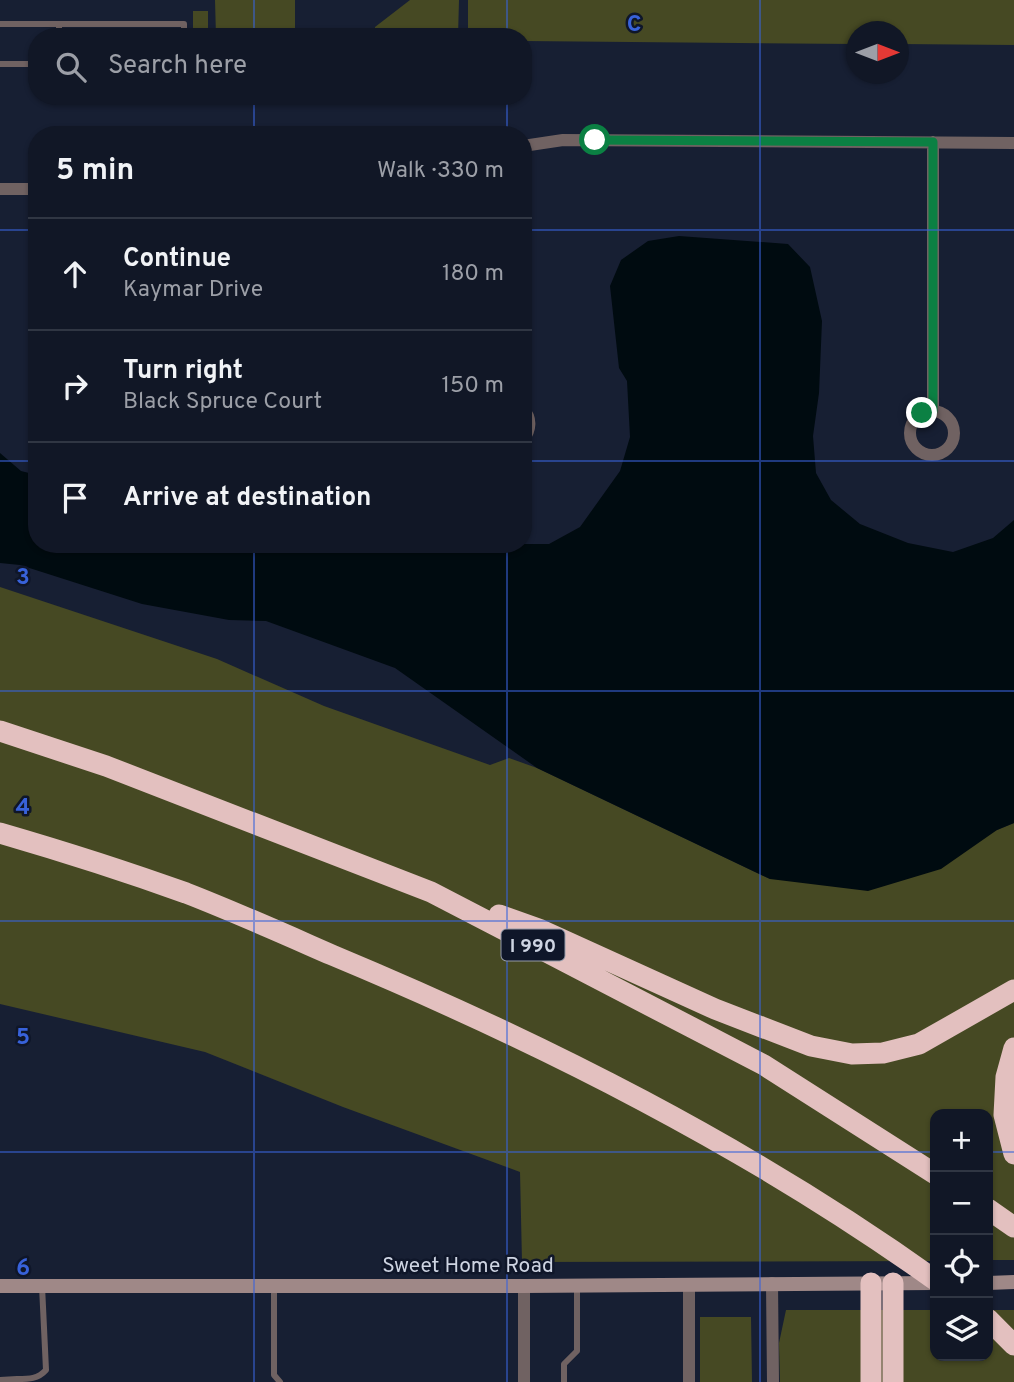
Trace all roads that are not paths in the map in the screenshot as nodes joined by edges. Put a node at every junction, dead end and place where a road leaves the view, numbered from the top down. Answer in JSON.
{"nodes":[{"id":1,"x":0,"y":24,"type":"edge"},
{"id":2,"x":59,"y":24,"type":"junction"},
{"id":3,"x":59,"y":28,"type":"edge"},
{"id":4,"x":184,"y":28,"type":"edge"},
{"id":5,"x":0,"y":64,"type":"edge"},
{"id":6,"x":28,"y":64,"type":"edge"},
{"id":7,"x":933,"y":142,"type":"junction"},
{"id":8,"x":1014,"y":143,"type":"edge"},
{"id":9,"x":532,"y":145,"type":"edge"},
{"id":10,"x":0,"y":189,"type":"edge"},
{"id":11,"x":28,"y":189,"type":"edge"},
{"id":12,"x":933,"y":411,"type":"dead end"},
{"id":13,"x":0,"y":731,"type":"edge"},
{"id":14,"x":0,"y":833,"type":"edge"},
{"id":15,"x":431,"y":892,"type":"junction"},
{"id":16,"x":1014,"y":990,"type":"edge"},
{"id":17,"x":1014,"y":1048,"type":"edge"},
{"id":18,"x":1014,"y":1154,"type":"edge"},
{"id":19,"x":932,"y":1172,"type":"edge"},
{"id":20,"x":993,"y":1212,"type":"edge"},
{"id":21,"x":1014,"y":1227,"type":"edge"},
{"id":22,"x":930,"y":1278,"type":"edge"},
{"id":23,"x":930,"y":1282,"type":"edge"},
{"id":24,"x":772,"y":1283,"type":"junction"},
{"id":25,"x":871,"y":1283,"type":"junction"},
{"id":26,"x":893,"y":1283,"type":"junction"},
{"id":27,"x":993,"y":1283,"type":"edge"},
{"id":28,"x":1014,"y":1283,"type":"edge"},
{"id":29,"x":689,"y":1284,"type":"junction"},
{"id":30,"x":0,"y":1286,"type":"edge"},
{"id":31,"x":42,"y":1286,"type":"junction"},
{"id":32,"x":274,"y":1286,"type":"junction"},
{"id":33,"x":524,"y":1286,"type":"junction"},
{"id":34,"x":577,"y":1286,"type":"junction"},
{"id":35,"x":993,"y":1322,"type":"edge"},
{"id":36,"x":993,"y":1324,"type":"edge"},
{"id":37,"x":1014,"y":1337,"type":"edge"},
{"id":38,"x":1014,"y":1345,"type":"edge"},
{"id":39,"x":0,"y":1380,"type":"edge"},
{"id":40,"x":17,"y":1381,"type":"edge"},
{"id":41,"x":280,"y":1382,"type":"edge"},
{"id":42,"x":524,"y":1382,"type":"edge"},
{"id":43,"x":565,"y":1382,"type":"edge"},
{"id":44,"x":689,"y":1382,"type":"edge"},
{"id":45,"x":773,"y":1382,"type":"edge"},
{"id":46,"x":871,"y":1382,"type":"edge"},
{"id":47,"x":892,"y":1382,"type":"edge"}],
"edges":[{"from":1,"to":2,"type":"lane"},
{"from":2,"to":3,"type":"lane"},
{"from":2,"to":4,"type":"lane"},
{"from":5,"to":6,"type":"lane"},
{"from":7,"to":8,"type":"street"},
{"from":7,"to":9,"type":"street"},
{"from":7,"to":12,"type":"street"},
{"from":10,"to":11,"type":"street"},
{"from":13,"to":15,"type":"highway","number":"I 990"},
{"from":14,"to":22,"type":"highway"},
{"from":15,"to":16,"type":"highway"},
{"from":15,"to":19,"type":"highway","number":"I 990"},
{"from":17,"to":18,"type":"highway"},
{"from":20,"to":21,"type":"highway"},
{"from":23,"to":26,"type":"main road","name":"Sweet Home Road"},
{"from":24,"to":25,"type":"main road","name":"Sweet Home Road"},
{"from":24,"to":29,"type":"main road","name":"Sweet Home Road"},
{"from":24,"to":45,"type":"street"},
{"from":25,"to":26,"type":"main road","name":"Sweet Home Road"},
{"from":25,"to":46,"type":"highway"},
{"from":26,"to":47,"type":"highway"},
{"from":27,"to":28,"type":"main road"},
{"from":29,"to":34,"type":"main road","name":"Sweet Home Road"},
{"from":29,"to":44,"type":"street"},
{"from":30,"to":31,"type":"main road","name":"Sweet Home Road"},
{"from":31,"to":32,"type":"main road","name":"Sweet Home Road"},
{"from":31,"to":40,"type":"lane"},
{"from":32,"to":33,"type":"main road","name":"Sweet Home Road"},
{"from":32,"to":41,"type":"lane"},
{"from":33,"to":34,"type":"main road","name":"Sweet Home Road"},
{"from":33,"to":42,"type":"street"},
{"from":34,"to":43,"type":"lane"},
{"from":35,"to":37,"type":"highway"},
{"from":36,"to":38,"type":"highway"},
{"from":39,"to":40,"type":"lane"}]}
